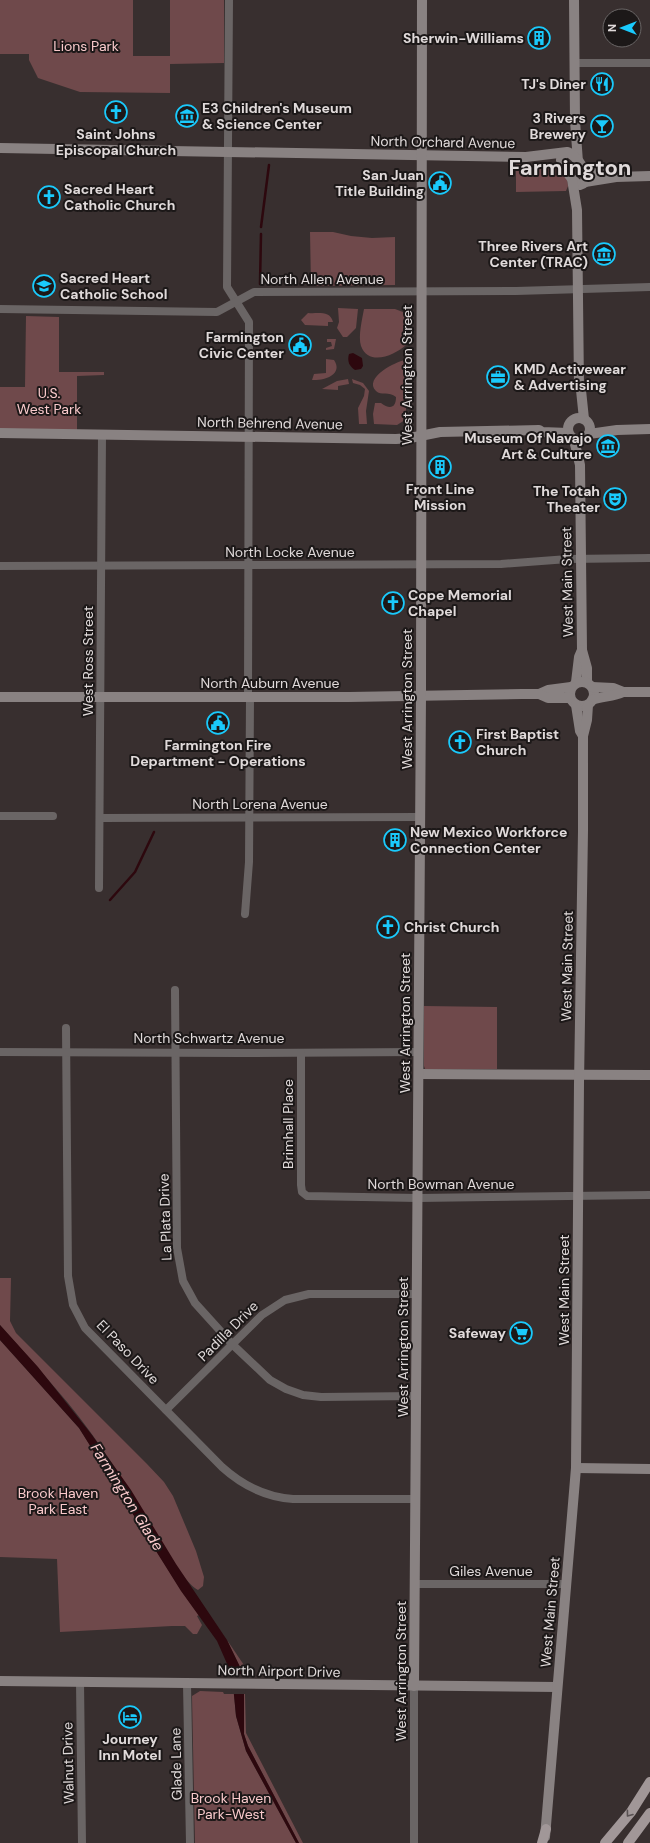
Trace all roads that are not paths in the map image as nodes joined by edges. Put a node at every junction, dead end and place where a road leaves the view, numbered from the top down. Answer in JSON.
{"nodes":[{"id":1,"x":229,"y":0,"type":"edge"},
{"id":2,"x":422,"y":0,"type":"edge"},
{"id":3,"x":574,"y":0,"type":"edge"},
{"id":4,"x":574,"y":63,"type":"junction"},
{"id":5,"x":650,"y":63,"type":"edge"},
{"id":6,"x":575,"y":121,"type":"junction"},
{"id":7,"x":0,"y":148,"type":"edge"},
{"id":8,"x":228,"y":153,"type":"junction"},
{"id":9,"x":566,"y":153,"type":"junction"},
{"id":10,"x":422,"y":155,"type":"junction"},
{"id":11,"x":526,"y":157,"type":"junction"},
{"id":12,"x":578,"y":162,"type":"junction"},
{"id":13,"x":562,"y":164,"type":"junction"},
{"id":14,"x":584,"y":171,"type":"junction"},
{"id":15,"x":650,"y":176,"type":"edge"},
{"id":16,"x":616,"y":177,"type":"junction"},
{"id":17,"x":572,"y":179,"type":"junction"},
{"id":18,"x":584,"y":183,"type":"junction"},
{"id":19,"x":577,"y":210,"type":"junction"},
{"id":20,"x":650,"y":287,"type":"edge"},
{"id":21,"x":578,"y":289,"type":"junction"},
{"id":22,"x":421,"y":292,"type":"junction"},
{"id":23,"x":236,"y":302,"type":"junction"},
{"id":24,"x":0,"y":309,"type":"edge"},
{"id":25,"x":579,"y":386,"type":"junction"},
{"id":26,"x":571,"y":429,"type":"junction"},
{"id":27,"x":587,"y":429,"type":"junction"},
{"id":28,"x":650,"y":429,"type":"edge"},
{"id":29,"x":0,"y":433,"type":"edge"},
{"id":30,"x":102,"y":434,"type":"junction"},
{"id":31,"x":421,"y":435,"type":"junction"},
{"id":32,"x":248,"y":436,"type":"junction"},
{"id":33,"x":580,"y":466,"type":"junction"},
{"id":34,"x":650,"y":558,"type":"edge"},
{"id":35,"x":581,"y":559,"type":"junction"},
{"id":36,"x":421,"y":564,"type":"junction"},
{"id":37,"x":248,"y":565,"type":"junction"},
{"id":38,"x":0,"y":566,"type":"edge"},
{"id":39,"x":102,"y":566,"type":"junction"},
{"id":40,"x":582,"y":650,"type":"junction"},
{"id":41,"x":574,"y":685,"type":"junction"},
{"id":42,"x":590,"y":685,"type":"junction"},
{"id":43,"x":623,"y":692,"type":"junction"},
{"id":44,"x":650,"y":692,"type":"edge"},
{"id":45,"x":539,"y":694,"type":"junction"},
{"id":46,"x":101,"y":696,"type":"junction"},
{"id":47,"x":421,"y":696,"type":"junction"},
{"id":48,"x":0,"y":697,"type":"edge"},
{"id":49,"x":249,"y":697,"type":"junction"},
{"id":50,"x":573,"y":702,"type":"junction"},
{"id":51,"x":590,"y":702,"type":"junction"},
{"id":52,"x":583,"y":736,"type":"junction"},
{"id":53,"x":0,"y":816,"type":"edge"},
{"id":54,"x":53,"y":816,"type":"dead end"},
{"id":55,"x":249,"y":817,"type":"junction"},
{"id":56,"x":101,"y":818,"type":"junction"},
{"id":57,"x":420,"y":818,"type":"junction"},
{"id":58,"x":99,"y":888,"type":"dead end"},
{"id":59,"x":245,"y":914,"type":"dead end"},
{"id":60,"x":175,"y":990,"type":"dead end"},
{"id":61,"x":66,"y":1028,"type":"dead end"},
{"id":62,"x":66,"y":1051,"type":"junction"},
{"id":63,"x":0,"y":1052,"type":"edge"},
{"id":64,"x":176,"y":1052,"type":"junction"},
{"id":65,"x":419,"y":1052,"type":"junction"},
{"id":66,"x":301,"y":1053,"type":"junction"},
{"id":67,"x":419,"y":1074,"type":"junction"},
{"id":68,"x":580,"y":1074,"type":"junction"},
{"id":69,"x":650,"y":1075,"type":"edge"},
{"id":70,"x":304,"y":1194,"type":"joint"},
{"id":71,"x":650,"y":1195,"type":"edge"},
{"id":72,"x":578,"y":1196,"type":"junction"},
{"id":73,"x":418,"y":1198,"type":"junction"},
{"id":74,"x":417,"y":1294,"type":"junction"},
{"id":75,"x":233,"y":1345,"type":"junction"},
{"id":76,"x":416,"y":1396,"type":"junction"},
{"id":77,"x":166,"y":1410,"type":"junction"},
{"id":78,"x":576,"y":1468,"type":"junction"},
{"id":79,"x":650,"y":1469,"type":"edge"},
{"id":80,"x":416,"y":1499,"type":"junction"},
{"id":81,"x":415,"y":1584,"type":"junction"},
{"id":82,"x":566,"y":1584,"type":"junction"},
{"id":83,"x":0,"y":1681,"type":"edge"},
{"id":84,"x":80,"y":1682,"type":"junction"},
{"id":85,"x":187,"y":1684,"type":"junction"},
{"id":86,"x":414,"y":1686,"type":"junction"},
{"id":87,"x":557,"y":1687,"type":"junction"},
{"id":88,"x":650,"y":1782,"type":"edge"},
{"id":89,"x":650,"y":1813,"type":"edge"},
{"id":90,"x":546,"y":1829,"type":"junction"},
{"id":91,"x":82,"y":1843,"type":"edge"},
{"id":92,"x":190,"y":1843,"type":"edge"},
{"id":93,"x":414,"y":1843,"type":"edge"},
{"id":94,"x":542,"y":1843,"type":"edge"},
{"id":95,"x":545,"y":1843,"type":"edge"},
{"id":96,"x":605,"y":1843,"type":"edge"},
{"id":97,"x":628,"y":1843,"type":"edge"}],
"edges":[{"from":1,"to":8,"type":"street"},
{"from":2,"to":10,"type":"main road","name":"West Arrington Street"},
{"from":3,"to":4,"type":"main road"},
{"from":4,"to":5,"type":"street"},
{"from":4,"to":6,"type":"main road"},
{"from":6,"to":9,"type":"main road"},
{"from":6,"to":12,"type":"main road"},
{"from":7,"to":8,"type":"main road","name":"North Orchard Avenue"},
{"from":8,"to":10,"type":"main road","name":"North Orchard Avenue"},
{"from":8,"to":23,"type":"street"},
{"from":9,"to":11,"type":"main road","name":"North Orchard Avenue"},
{"from":9,"to":12,"type":"main road"},
{"from":9,"to":13,"type":"main road"},
{"from":10,"to":11,"type":"main road","name":"North Orchard Avenue"},
{"from":10,"to":22,"type":"main road","name":"West Arrington Street"},
{"from":11,"to":13,"type":"main road","name":"North Orchard Avenue"},
{"from":12,"to":14,"type":"main road"},
{"from":13,"to":17,"type":"main road"},
{"from":14,"to":16,"type":"main road"},
{"from":14,"to":18,"type":"main road","name":"West Main Street"},
{"from":15,"to":16,"type":"main road"},
{"from":16,"to":18,"type":"main road"},
{"from":17,"to":18,"type":"main road"},
{"from":17,"to":19,"type":"main road","name":"West Main Street"},
{"from":18,"to":19,"type":"main road","name":"West Main Street"},
{"from":19,"to":21,"type":"main road","name":"West Main Street"},
{"from":20,"to":21,"type":"street","name":"North Allen Avenue"},
{"from":21,"to":22,"type":"street","name":"North Allen Avenue"},
{"from":21,"to":25,"type":"main road","name":"West Main Street"},
{"from":22,"to":23,"type":"street","name":"North Allen Avenue"},
{"from":22,"to":31,"type":"main road","name":"West Arrington Street"},
{"from":23,"to":24,"type":"street","name":"North Allen Avenue"},
{"from":23,"to":32,"type":"street"},
{"from":25,"to":26,"type":"main road","name":"West Main Street"},
{"from":25,"to":27,"type":"main road","name":"West Main Street"},
{"from":26,"to":27,"type":"main road"},
{"from":26,"to":27,"type":"main road"},
{"from":26,"to":31,"type":"main road","name":"North Behrend Avenue"},
{"from":26,"to":33,"type":"main road","name":"West Main Street"},
{"from":27,"to":28,"type":"main road"},
{"from":27,"to":33,"type":"main road","name":"West Main Street"},
{"from":29,"to":30,"type":"main road","name":"North Behrend Avenue"},
{"from":30,"to":32,"type":"main road","name":"North Behrend Avenue"},
{"from":30,"to":39,"type":"street","name":"West Ross Street"},
{"from":31,"to":32,"type":"main road","name":"North Behrend Avenue"},
{"from":31,"to":36,"type":"main road","name":"West Arrington Street"},
{"from":32,"to":37,"type":"street"},
{"from":33,"to":35,"type":"main road","name":"West Main Street"},
{"from":34,"to":35,"type":"street","name":"North Locke Avenue"},
{"from":35,"to":36,"type":"street","name":"North Locke Avenue"},
{"from":35,"to":40,"type":"main road","name":"West Main Street"},
{"from":36,"to":37,"type":"street","name":"North Locke Avenue"},
{"from":36,"to":47,"type":"main road","name":"West Arrington Street"},
{"from":37,"to":39,"type":"street","name":"North Locke Avenue"},
{"from":37,"to":49,"type":"street"},
{"from":38,"to":39,"type":"street","name":"North Locke Avenue"},
{"from":39,"to":46,"type":"street","name":"West Ross Street"},
{"from":40,"to":41,"type":"main road","name":"West Main Street"},
{"from":40,"to":42,"type":"main road","name":"West Main Street"},
{"from":41,"to":42,"type":"main road","name":"North Auburn Avenue"},
{"from":41,"to":45,"type":"main road","name":"North Auburn Avenue"},
{"from":41,"to":50,"type":"main road","name":"West Main Street"},
{"from":42,"to":43,"type":"main road","name":"North Auburn Avenue"},
{"from":42,"to":51,"type":"main road","name":"West Main Street"},
{"from":43,"to":44,"type":"main road"},
{"from":43,"to":51,"type":"main road","name":"North Auburn Avenue"},
{"from":45,"to":47,"type":"main road","name":"North Auburn Avenue"},
{"from":45,"to":50,"type":"main road","name":"North Auburn Avenue"},
{"from":46,"to":48,"type":"main road","name":"North Auburn Avenue"},
{"from":46,"to":49,"type":"main road","name":"North Auburn Avenue"},
{"from":46,"to":56,"type":"street","name":"West Ross Street"},
{"from":47,"to":49,"type":"main road","name":"North Auburn Avenue"},
{"from":47,"to":57,"type":"main road","name":"West Arrington Street"},
{"from":49,"to":55,"type":"street"},
{"from":50,"to":51,"type":"main road","name":"North Auburn Avenue"},
{"from":50,"to":52,"type":"main road","name":"West Main Street"},
{"from":51,"to":52,"type":"main road","name":"West Main Street"},
{"from":52,"to":68,"type":"main road","name":"West Main Street"},
{"from":53,"to":54,"type":"street"},
{"from":55,"to":56,"type":"street","name":"North Lorena Avenue"},
{"from":55,"to":57,"type":"street","name":"North Lorena Avenue"},
{"from":55,"to":59,"type":"street"},
{"from":56,"to":58,"type":"street","name":"West Ross Street"},
{"from":57,"to":65,"type":"main road","name":"West Arrington Street"},
{"from":60,"to":64,"type":"street","name":"La Plata Drive"},
{"from":61,"to":62,"type":"street","name":"El Paso Drive"},
{"from":62,"to":63,"type":"street","name":"North Schwartz Avenue"},
{"from":62,"to":64,"type":"street","name":"North Schwartz Avenue"},
{"from":62,"to":77,"type":"street","name":"El Paso Drive"},
{"from":64,"to":66,"type":"street","name":"North Schwartz Avenue"},
{"from":64,"to":75,"type":"street","name":"La Plata Drive"},
{"from":65,"to":66,"type":"street","name":"North Schwartz Avenue"},
{"from":65,"to":67,"type":"main road","name":"West Arrington Street"},
{"from":66,"to":70,"type":"street","name":"Brimhall Place"},
{"from":67,"to":68,"type":"main road"},
{"from":67,"to":73,"type":"main road","name":"West Arrington Street"},
{"from":68,"to":69,"type":"main road"},
{"from":68,"to":72,"type":"main road","name":"West Main Street"},
{"from":70,"to":73,"type":"street","name":"North Bowman Avenue"},
{"from":71,"to":72,"type":"street","name":"North Bowman Avenue"},
{"from":72,"to":73,"type":"street","name":"North Bowman Avenue"},
{"from":72,"to":78,"type":"main road","name":"West Main Street"},
{"from":73,"to":74,"type":"main road","name":"West Arrington Street"},
{"from":74,"to":75,"type":"street","name":"Padilla Drive"},
{"from":74,"to":76,"type":"main road","name":"West Arrington Street"},
{"from":75,"to":76,"type":"street","name":"La Plata Drive"},
{"from":75,"to":77,"type":"street","name":"Padilla Drive"},
{"from":76,"to":80,"type":"main road","name":"West Arrington Street"},
{"from":77,"to":80,"type":"street","name":"El Paso Drive"},
{"from":78,"to":79,"type":"main road"},
{"from":78,"to":82,"type":"main road","name":"West Main Street"},
{"from":80,"to":81,"type":"main road","name":"West Arrington Street"},
{"from":81,"to":82,"type":"street","name":"Giles Avenue"},
{"from":81,"to":86,"type":"main road","name":"West Arrington Street"},
{"from":82,"to":87,"type":"main road","name":"West Main Street"},
{"from":83,"to":84,"type":"main road","name":"North Airport Drive"},
{"from":84,"to":85,"type":"main road","name":"North Airport Drive"},
{"from":84,"to":91,"type":"street","name":"Walnut Drive"},
{"from":85,"to":86,"type":"main road","name":"North Airport Drive"},
{"from":85,"to":92,"type":"street","name":"Glade Lane"},
{"from":86,"to":87,"type":"main road","name":"North Airport Drive"},
{"from":86,"to":93,"type":"street","name":"West Arrington Street"},
{"from":87,"to":90,"type":"main road","name":"West Main Street"},
{"from":88,"to":96,"type":"main road","one_way":true},
{"from":89,"to":97,"type":"main road"},
{"from":90,"to":94,"type":"main road"},
{"from":90,"to":95,"type":"main road","name":"West Main Street"}]}
